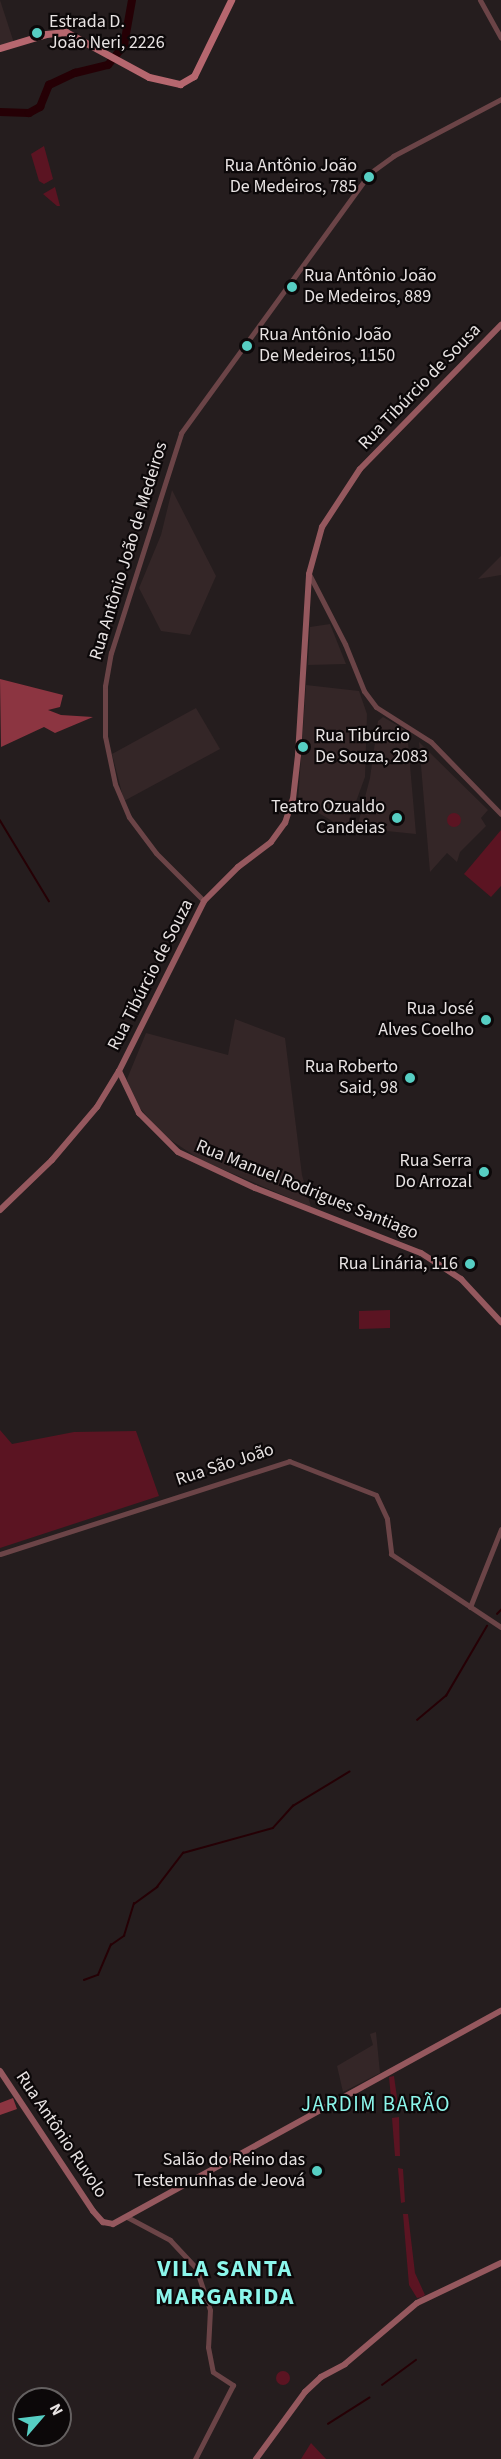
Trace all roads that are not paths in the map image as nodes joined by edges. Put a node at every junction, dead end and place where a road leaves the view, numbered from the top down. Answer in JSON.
{"nodes":[{"id":1,"x":231,"y":0,"type":"edge"},
{"id":2,"x":480,"y":0,"type":"edge"},
{"id":3,"x":501,"y":38,"type":"edge"},
{"id":4,"x":0,"y":48,"type":"edge"},
{"id":5,"x":501,"y":99,"type":"edge"},
{"id":6,"x":501,"y":325,"type":"edge"},
{"id":7,"x":360,"y":469,"type":"joint"},
{"id":8,"x":309,"y":574,"type":"junction"},
{"id":9,"x":501,"y":814,"type":"edge"},
{"id":10,"x":204,"y":901,"type":"junction"},
{"id":11,"x":119,"y":1071,"type":"junction"},
{"id":12,"x":0,"y":1210,"type":"edge"},
{"id":13,"x":501,"y":1322,"type":"edge"},
{"id":14,"x":501,"y":1529,"type":"edge"},
{"id":15,"x":0,"y":1554,"type":"edge"},
{"id":16,"x":472,"y":1597,"type":"junction"},
{"id":17,"x":462,"y":1601,"type":"junction"},
{"id":18,"x":470,"y":1607,"type":"junction"},
{"id":19,"x":501,"y":1627,"type":"edge"},
{"id":20,"x":501,"y":2011,"type":"edge"},
{"id":21,"x":0,"y":2071,"type":"edge"},
{"id":22,"x":127,"y":2217,"type":"junction"},
{"id":23,"x":501,"y":2263,"type":"edge"},
{"id":24,"x":195,"y":2459,"type":"edge"},
{"id":25,"x":256,"y":2459,"type":"edge"}],
"edges":[{"from":1,"to":4,"type":"main road"},
{"from":2,"to":3,"type":"street"},
{"from":5,"to":10,"type":"street","name":"Rua Antônio João de Medeiros"},
{"from":6,"to":7,"type":"main road","name":"Rua Tibúrcio de Sousa"},
{"from":7,"to":8,"type":"main road","name":"Rua Tibúrcio de Souza"},
{"from":8,"to":9,"type":"street"},
{"from":8,"to":10,"type":"main road","name":"Rua Tibúrcio de Souza"},
{"from":10,"to":11,"type":"main road","name":"Rua Tibúrcio de Souza"},
{"from":11,"to":12,"type":"main road","name":"Rua Tibúrcio de Souza"},
{"from":11,"to":13,"type":"main road","name":"Rua Manuel Rodrigues Santiago"},
{"from":14,"to":16,"type":"street"},
{"from":15,"to":17,"type":"street","name":"Rua São João"},
{"from":16,"to":17,"type":"street"},
{"from":16,"to":18,"type":"street"},
{"from":17,"to":18,"type":"street","name":"Rua São João"},
{"from":18,"to":19,"type":"street","name":"Rua São João"},
{"from":20,"to":22,"type":"main road"},
{"from":21,"to":22,"type":"main road","name":"Rua Antônio Ruvolo"},
{"from":22,"to":24,"type":"street"},
{"from":23,"to":25,"type":"main road"}]}
